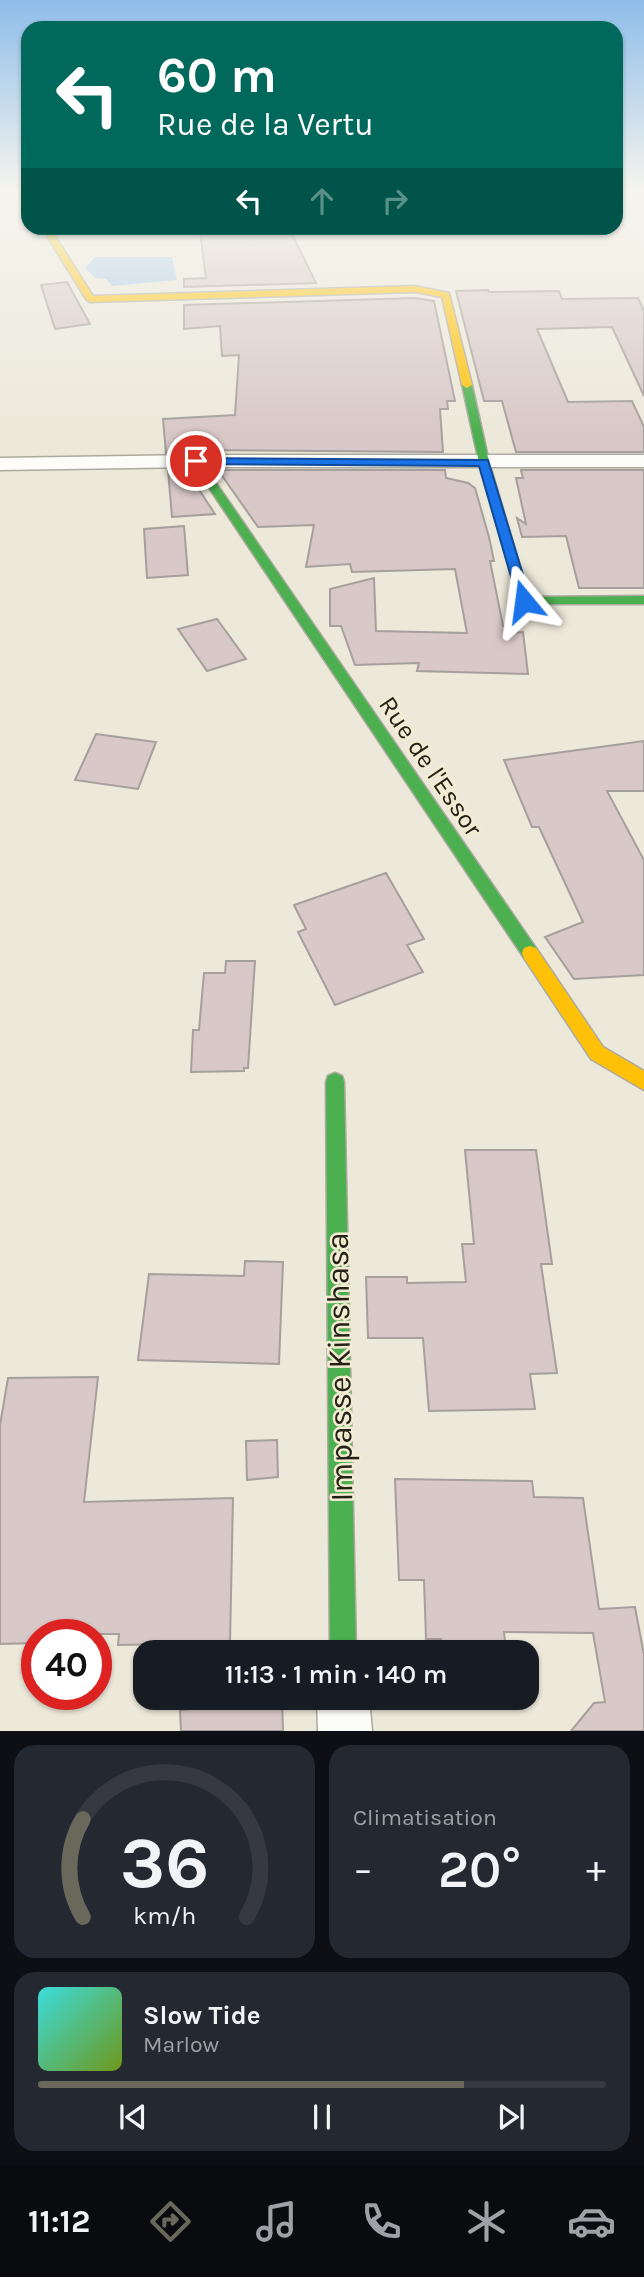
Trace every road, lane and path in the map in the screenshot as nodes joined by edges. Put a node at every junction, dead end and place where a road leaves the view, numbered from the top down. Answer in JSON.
{"nodes":[{"id":1,"x":73,"y":271,"type":"edge"},
{"id":2,"x":196,"y":461,"type":"junction"},
{"id":3,"x":644,"y":461,"type":"edge"},
{"id":4,"x":484,"y":463,"type":"junction"},
{"id":5,"x":0,"y":464,"type":"edge"},
{"id":6,"x":644,"y":600,"type":"edge"},
{"id":7,"x":335,"y":1082,"type":"dead end"},
{"id":8,"x":644,"y":1082,"type":"edge"},
{"id":9,"x":342,"y":1640,"type":"edge"},
{"id":10,"x":344,"y":1710,"type":"edge"},
{"id":11,"x":345,"y":1731,"type":"edge"}],
"edges":[{"from":1,"to":4,"type":"street"},
{"from":2,"to":4,"type":"street"},
{"from":2,"to":5,"type":"street"},
{"from":2,"to":8,"type":"street","name":"Rue de l'Essor"},
{"from":3,"to":4,"type":"street"},
{"from":4,"to":6,"type":"street"},
{"from":7,"to":9,"type":"street","name":"Impasse Kinshasa"},
{"from":10,"to":11,"type":"street"}]}
